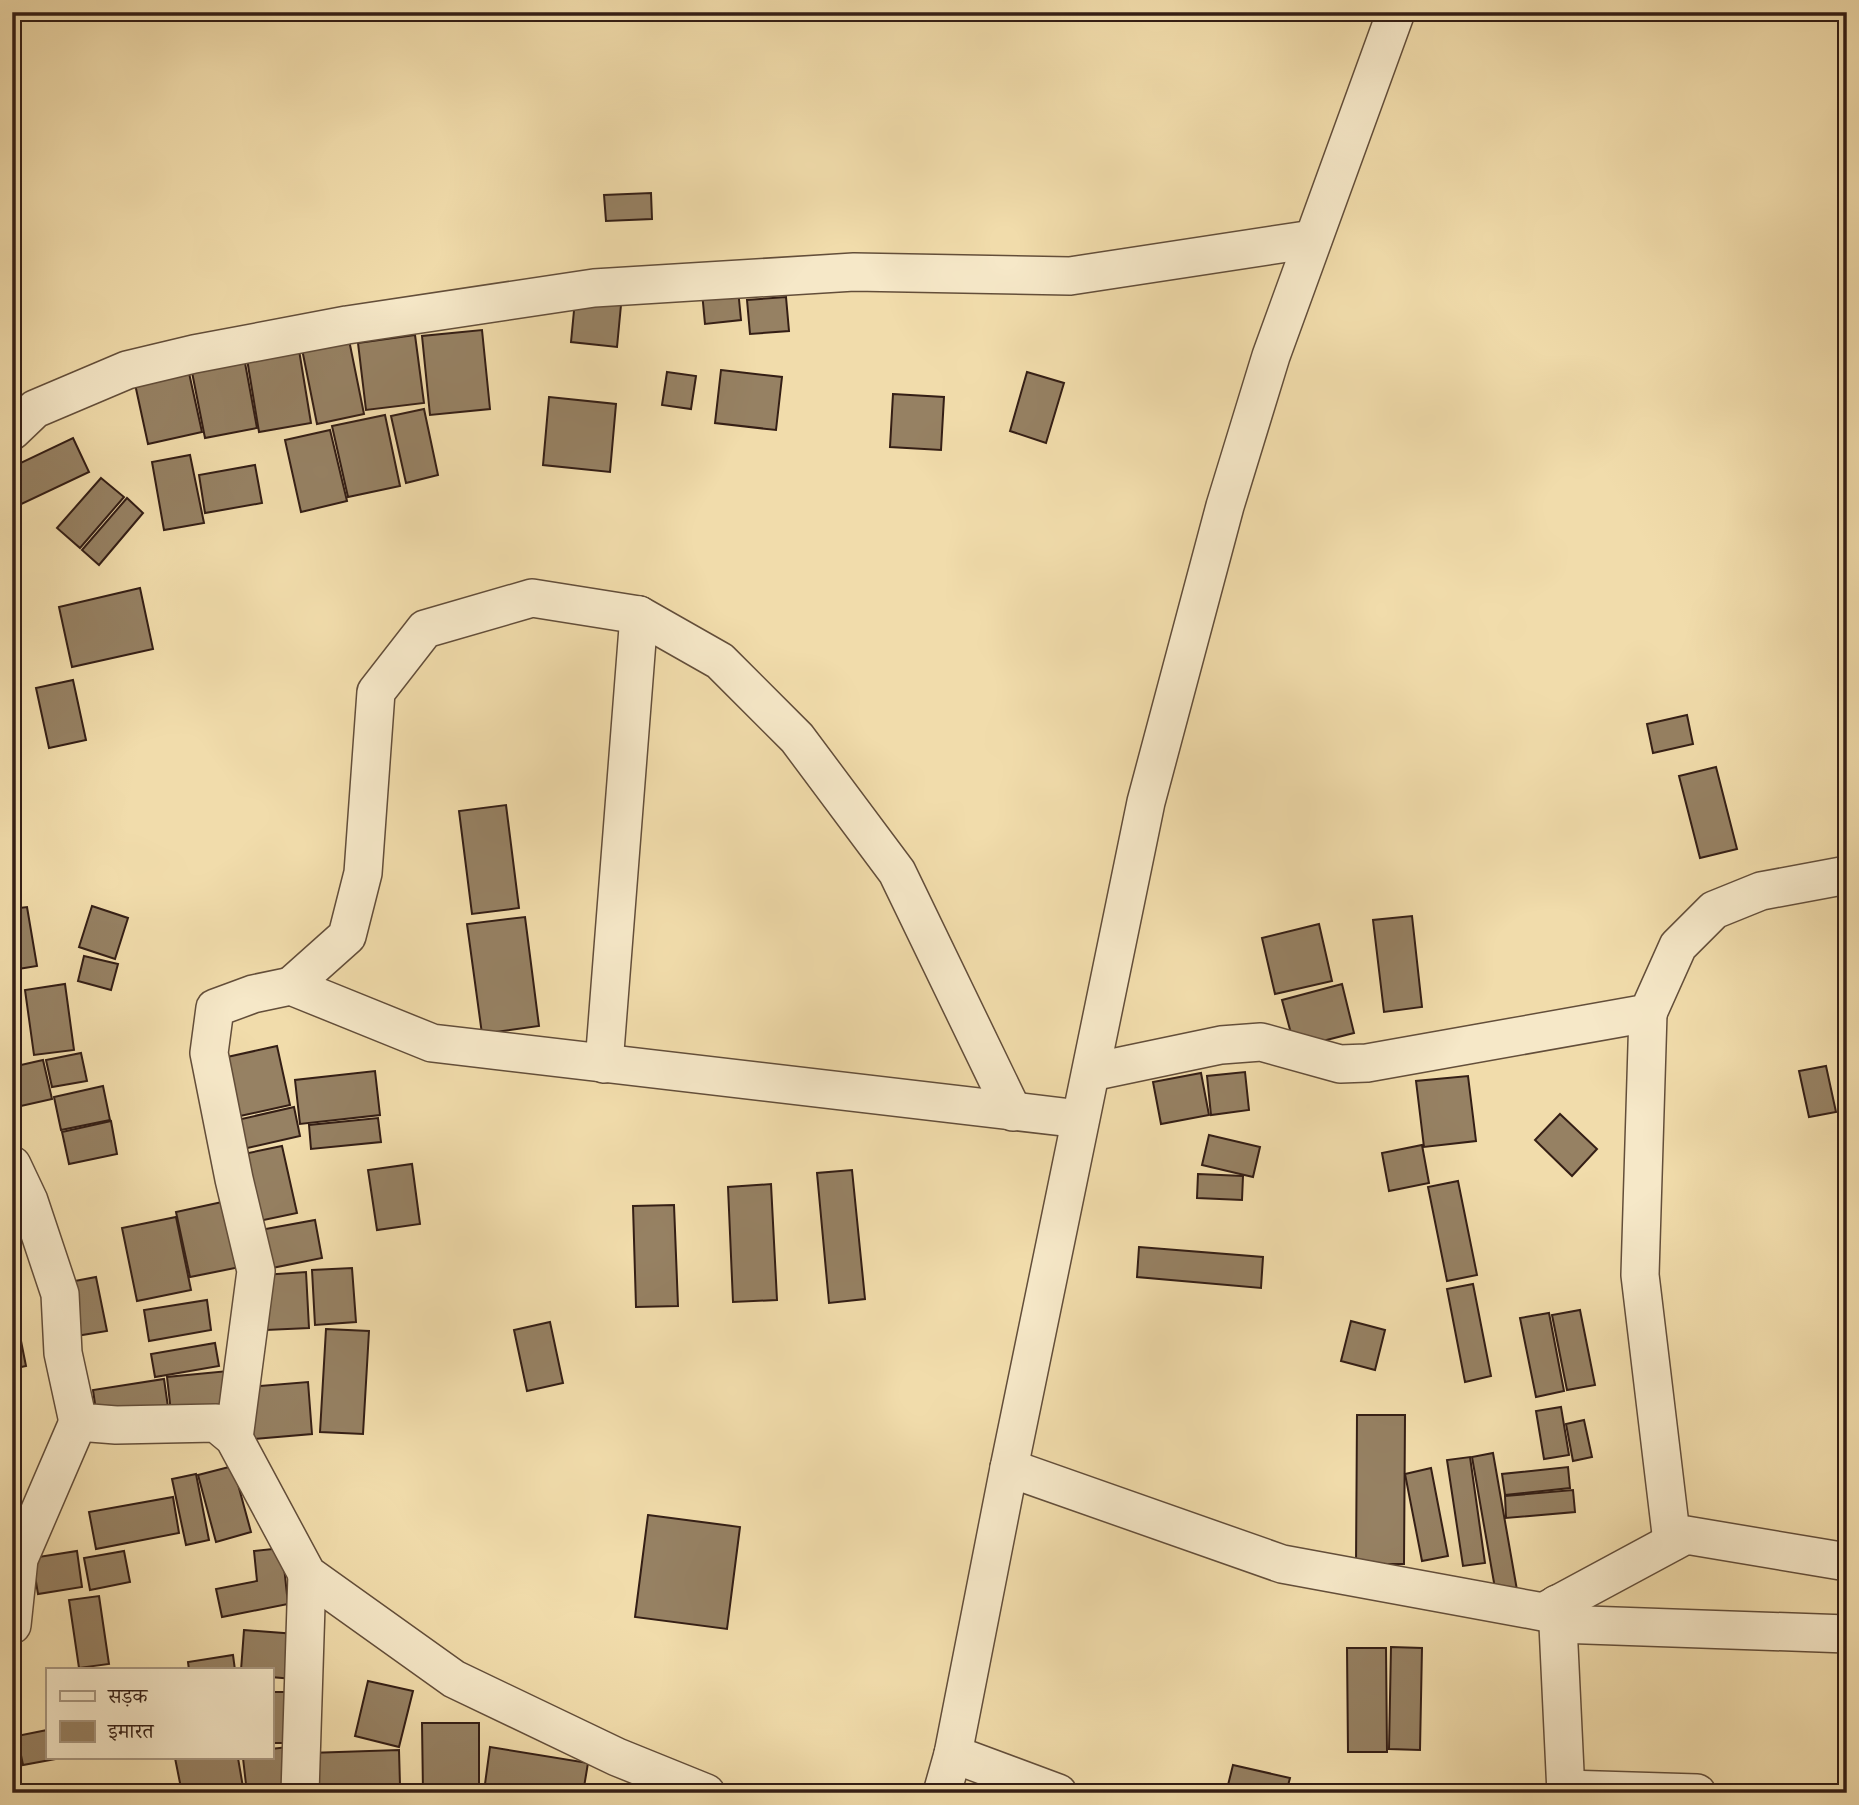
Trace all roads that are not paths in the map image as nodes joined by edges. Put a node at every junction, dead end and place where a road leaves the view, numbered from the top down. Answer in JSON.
{"nodes":[{"id":1,"x":1396,"y":12,"type":"edge"},
{"id":2,"x":1313,"y":239,"type":"junction"},
{"id":3,"x":12,"y":431,"type":"edge"},
{"id":4,"x":639,"y":615,"type":"junction"},
{"id":5,"x":1847,"y":875,"type":"edge"},
{"id":6,"x":291,"y":986,"type":"junction"},
{"id":7,"x":1648,"y":1013,"type":"junction"},
{"id":8,"x":604,"y":1064,"type":"junction"},
{"id":9,"x":1092,"y":1072,"type":"junction"},
{"id":10,"x":1013,"y":1112,"type":"junction"},
{"id":11,"x":1080,"y":1119,"type":"junction"},
{"id":12,"x":12,"y":1165,"type":"edge"},
{"id":13,"x":78,"y":1422,"type":"junction"},
{"id":14,"x":234,"y":1438,"type":"junction"},
{"id":15,"x":1009,"y":1468,"type":"junction"},
{"id":16,"x":1672,"y":1542,"type":"junction"},
{"id":17,"x":1847,"y":1562,"type":"edge"},
{"id":18,"x":307,"y":1574,"type":"junction"},
{"id":19,"x":1558,"y":1614,"type":"junction"},
{"id":20,"x":12,"y":1625,"type":"edge"},
{"id":21,"x":1847,"y":1634,"type":"edge"},
{"id":22,"x":953,"y":1754,"type":"junction"},
{"id":23,"x":1566,"y":1791,"type":"edge"},
{"id":24,"x":300,"y":1793,"type":"edge"},
{"id":25,"x":706,"y":1793,"type":"edge"},
{"id":26,"x":942,"y":1793,"type":"edge"},
{"id":27,"x":1058,"y":1793,"type":"edge"},
{"id":28,"x":1697,"y":1793,"type":"edge"}],
"edges":[{"from":1,"to":2,"type":"street"},
{"from":2,"to":3,"type":"street"},
{"from":2,"to":9,"type":"street"},
{"from":4,"to":6,"type":"street"},
{"from":4,"to":8,"type":"street"},
{"from":4,"to":10,"type":"street"},
{"from":5,"to":7,"type":"street"},
{"from":6,"to":8,"type":"street"},
{"from":6,"to":14,"type":"street"},
{"from":7,"to":9,"type":"street"},
{"from":7,"to":16,"type":"street"},
{"from":8,"to":10,"type":"street"},
{"from":9,"to":11,"type":"street"},
{"from":10,"to":11,"type":"street"},
{"from":11,"to":15,"type":"street"},
{"from":12,"to":13,"type":"street"},
{"from":13,"to":14,"type":"street"},
{"from":13,"to":20,"type":"street"},
{"from":14,"to":18,"type":"street"},
{"from":15,"to":19,"type":"street"},
{"from":15,"to":22,"type":"street"},
{"from":16,"to":17,"type":"street"},
{"from":16,"to":19,"type":"street"},
{"from":18,"to":24,"type":"street"},
{"from":18,"to":25,"type":"street"},
{"from":19,"to":21,"type":"street"},
{"from":19,"to":23,"type":"street"},
{"from":22,"to":26,"type":"street"},
{"from":22,"to":27,"type":"street"},
{"from":23,"to":28,"type":"street"}]}
